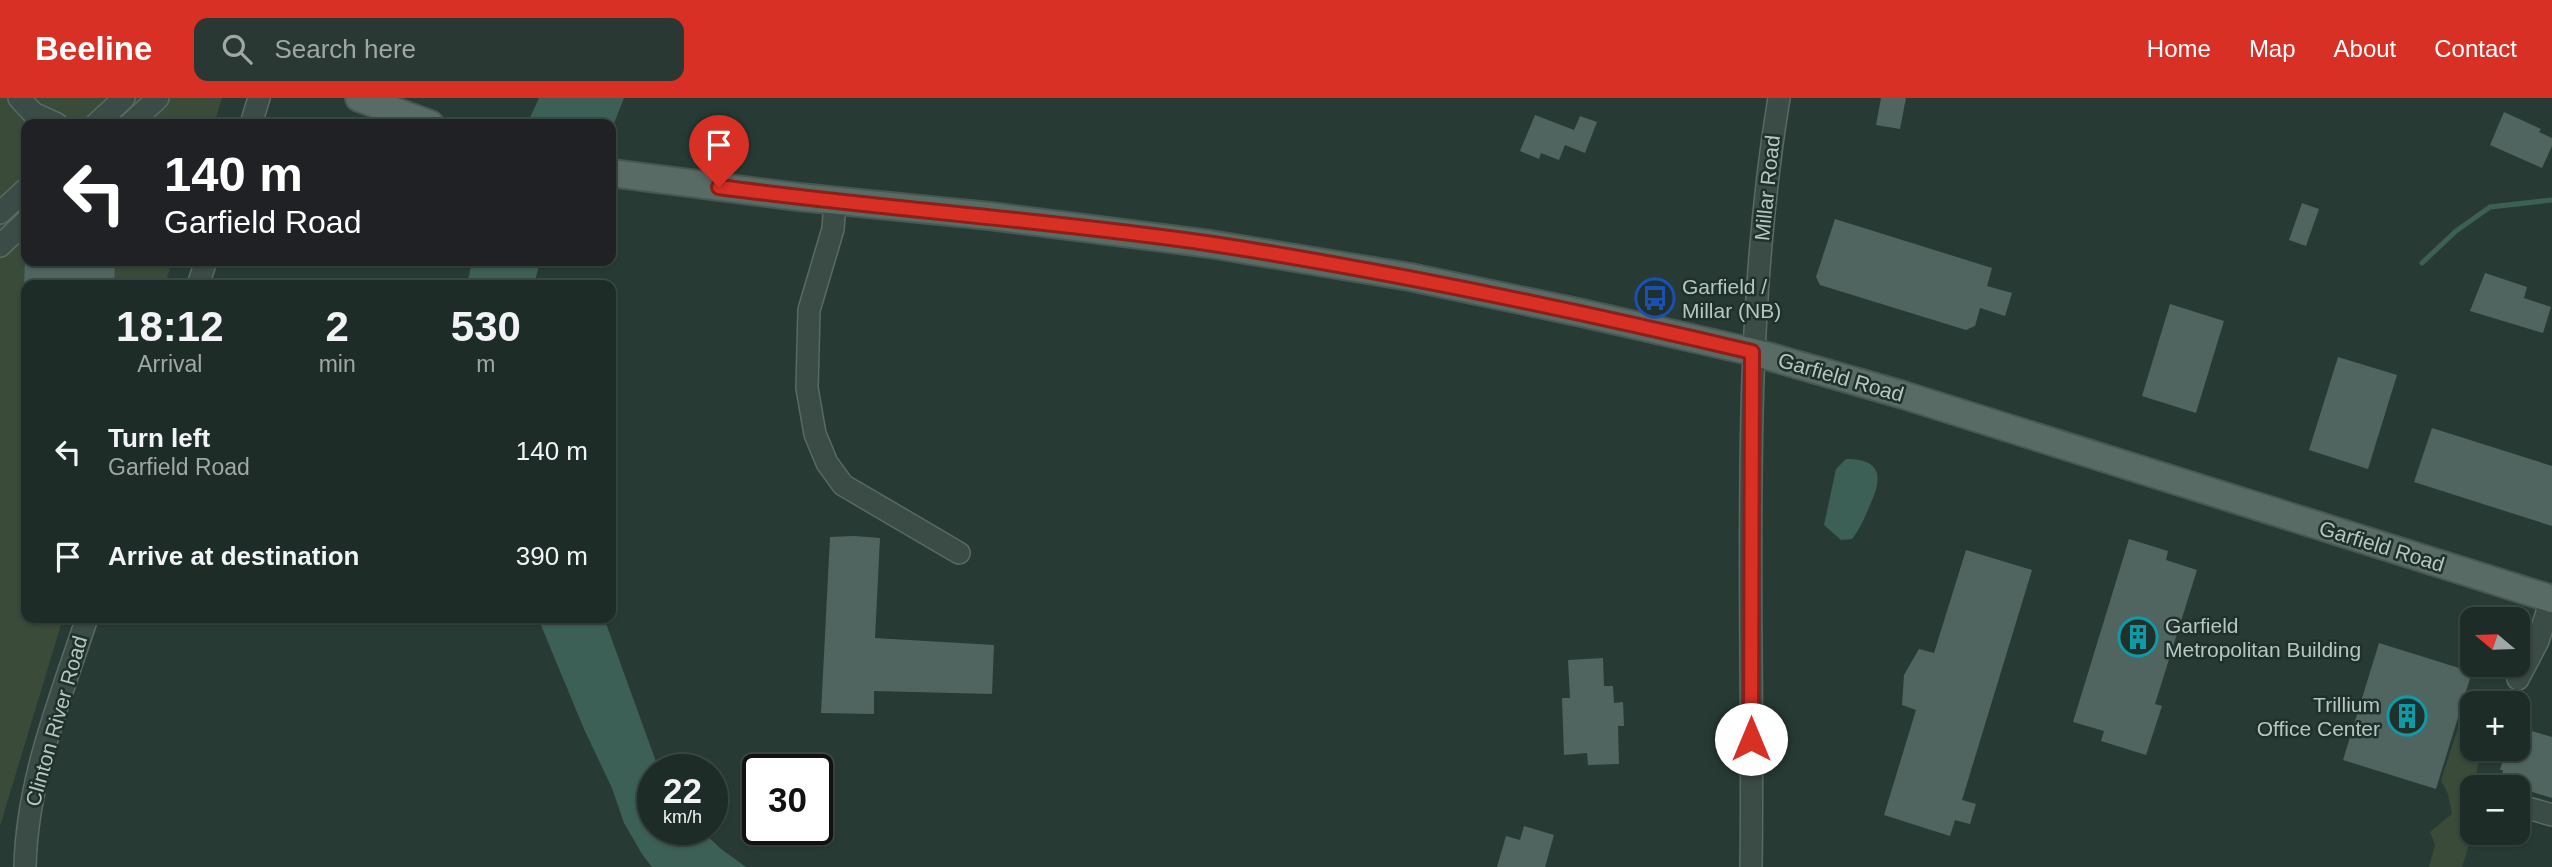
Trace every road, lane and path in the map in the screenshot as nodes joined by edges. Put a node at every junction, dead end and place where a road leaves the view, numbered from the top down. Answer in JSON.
{"nodes":[{"id":1,"x":19,"y":98,"type":"edge"},
{"id":2,"x":124,"y":98,"type":"edge"},
{"id":3,"x":158,"y":98,"type":"edge"},
{"id":4,"x":259,"y":98,"type":"edge"},
{"id":5,"x":359,"y":98,"type":"edge"},
{"id":6,"x":1779,"y":98,"type":"edge"},
{"id":7,"x":46,"y":119,"type":"edge"},
{"id":8,"x":101,"y":119,"type":"edge"},
{"id":9,"x":135,"y":119,"type":"edge"},
{"id":10,"x":253,"y":119,"type":"edge"},
{"id":11,"x":416,"y":119,"type":"edge"},
{"id":12,"x":616,"y":174,"type":"edge"},
{"id":13,"x":21,"y":194,"type":"edge"},
{"id":14,"x":835,"y":201,"type":"junction"},
{"id":15,"x":0,"y":213,"type":"edge"},
{"id":16,"x":21,"y":226,"type":"edge"},
{"id":17,"x":0,"y":246,"type":"edge"},
{"id":18,"x":1752,"y":352,"type":"junction"},
{"id":19,"x":959,"y":553,"type":"dead end"},
{"id":20,"x":2552,"y":599,"type":"edge"},
{"id":21,"x":85,"y":623,"type":"edge"},
{"id":22,"x":2518,"y":679,"type":"dead end"},
{"id":23,"x":2530,"y":809,"type":"edge"},
{"id":24,"x":2552,"y":815,"type":"edge"},
{"id":25,"x":25,"y":867,"type":"edge"},
{"id":26,"x":1751,"y":867,"type":"edge"}],
"edges":[{"from":1,"to":7,"type":"street"},
{"from":2,"to":8,"type":"street"},
{"from":3,"to":9,"type":"street"},
{"from":4,"to":10,"type":"street"},
{"from":5,"to":11,"type":"main road"},
{"from":6,"to":18,"type":"street","name":"Millar Road"},
{"from":12,"to":14,"type":"main road","name":"Garfield Road"},
{"from":13,"to":15,"type":"street"},
{"from":14,"to":18,"type":"main road","name":"Garfield Road"},
{"from":14,"to":19,"type":"street"},
{"from":16,"to":17,"type":"street"},
{"from":18,"to":20,"type":"main road","name":"Garfield Road"},
{"from":18,"to":26,"type":"street","name":"Millar Road"},
{"from":20,"to":22,"type":"street"},
{"from":21,"to":25,"type":"street","name":"Clinton River Road"},
{"from":23,"to":24,"type":"street"}]}
